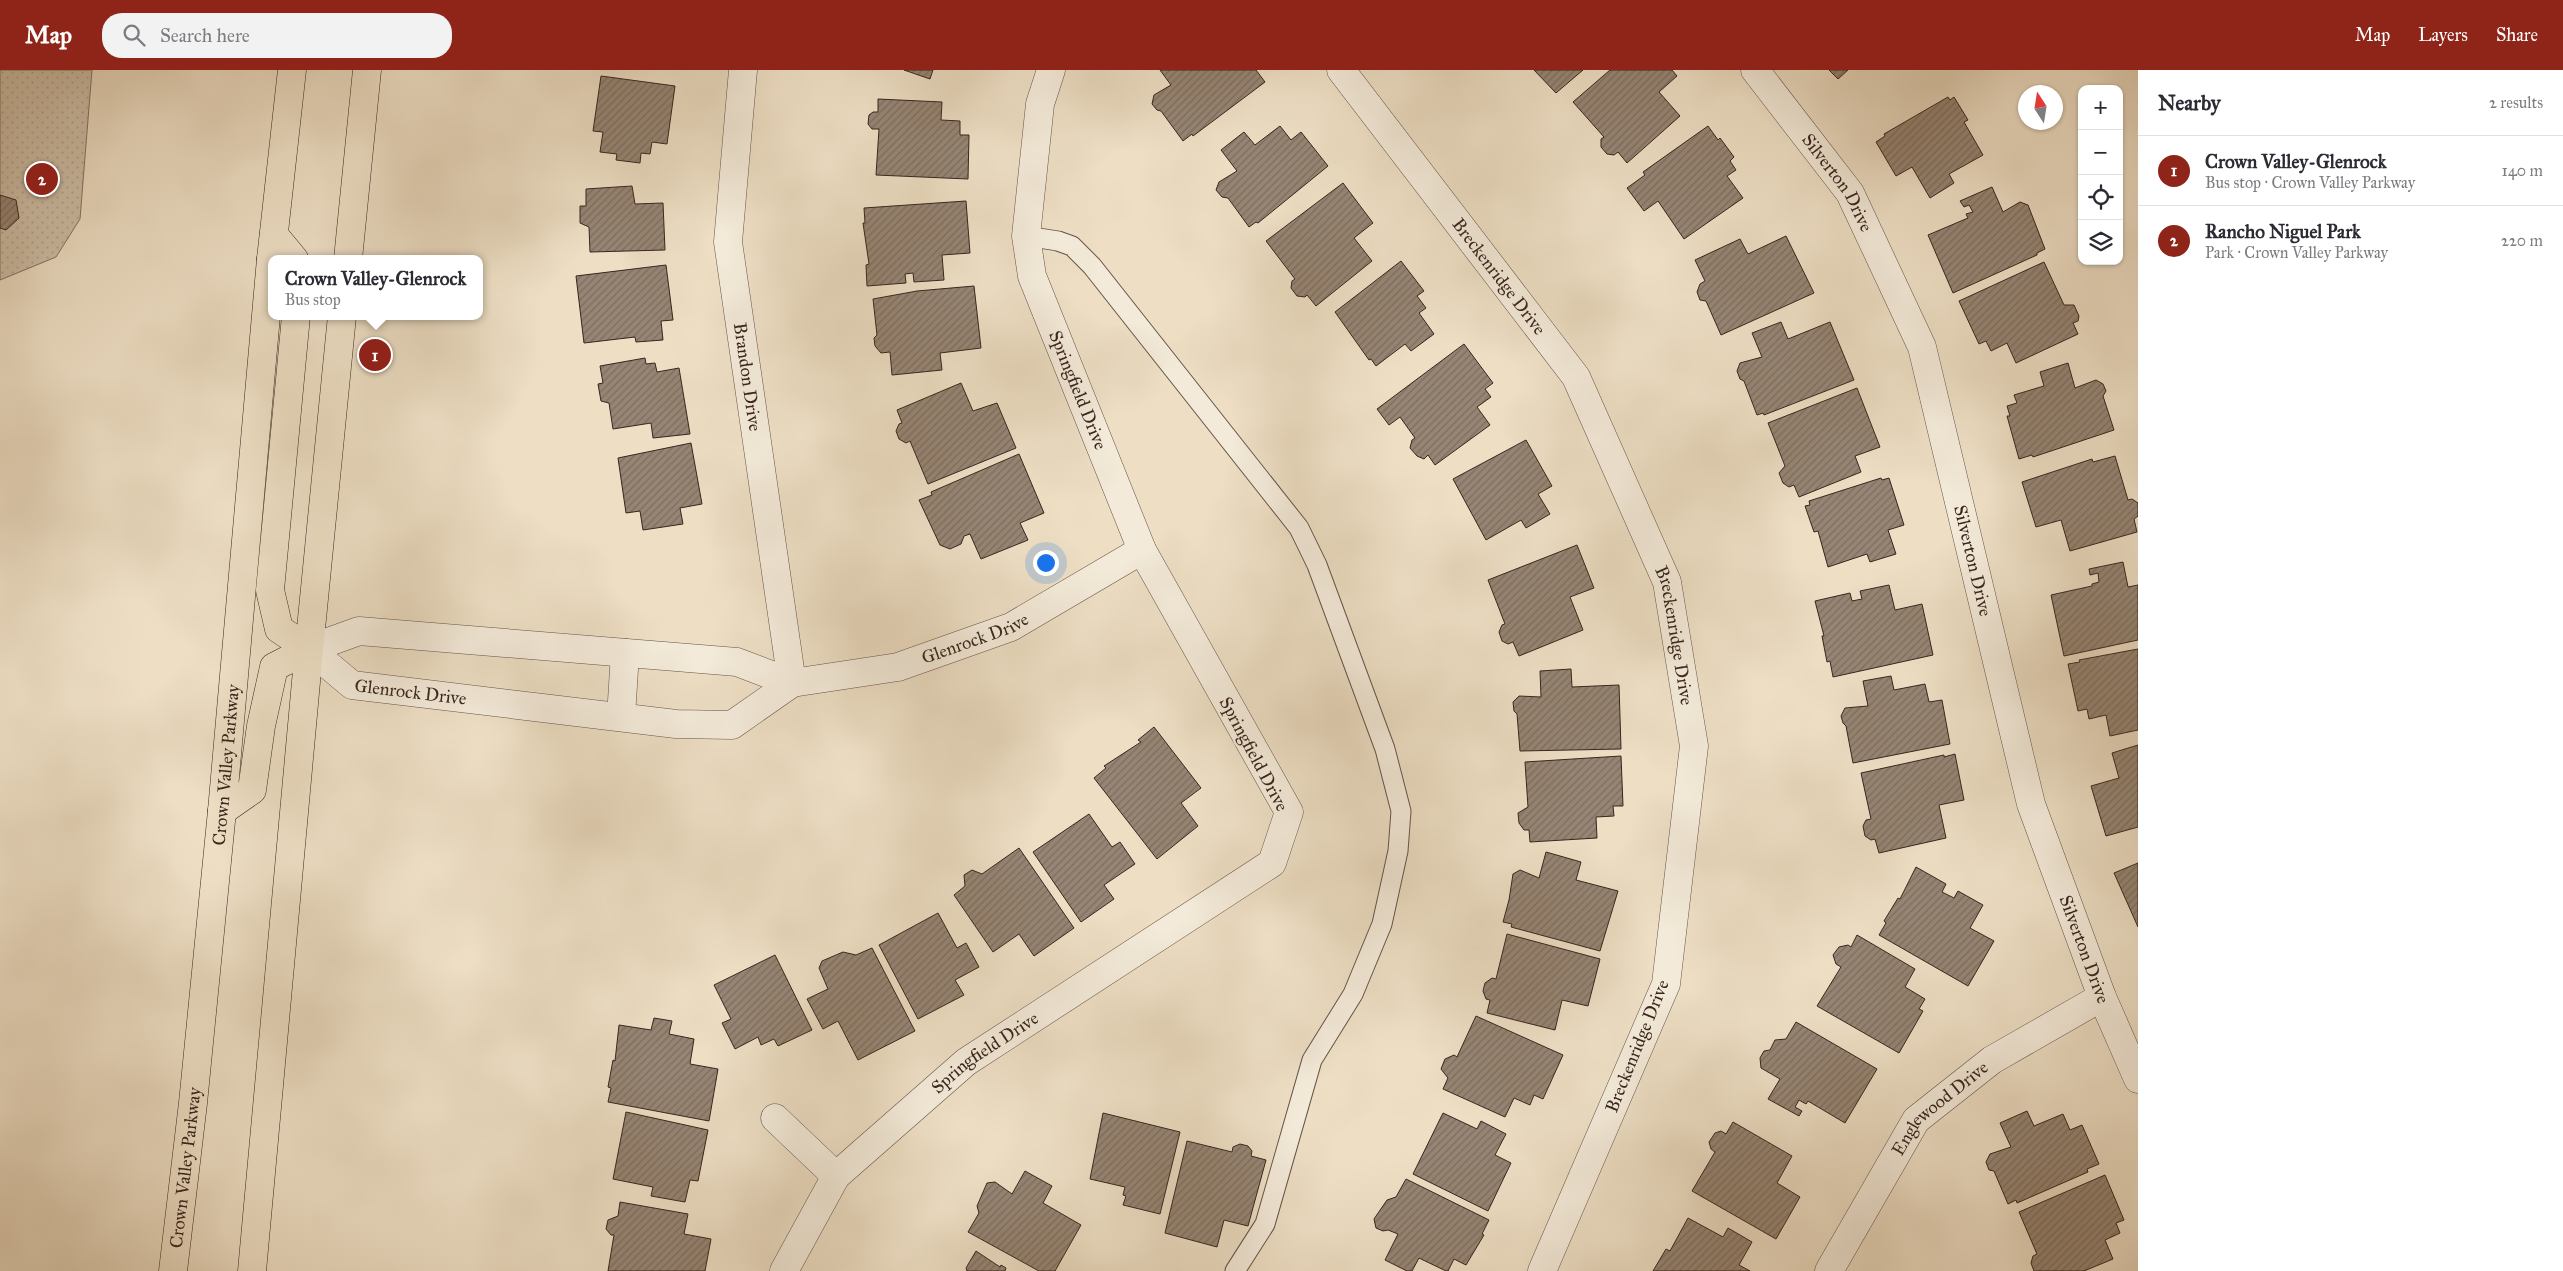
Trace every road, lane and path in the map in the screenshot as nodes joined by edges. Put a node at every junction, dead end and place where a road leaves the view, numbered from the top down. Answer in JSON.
{"nodes":[{"id":1,"x":292,"y":70,"type":"edge"},
{"id":2,"x":367,"y":70,"type":"edge"},
{"id":3,"x":743,"y":70,"type":"edge"},
{"id":4,"x":1051,"y":70,"type":"edge"},
{"id":5,"x":1341,"y":70,"type":"edge"},
{"id":6,"x":1755,"y":70,"type":"edge"},
{"id":7,"x":1026,"y":236,"type":"junction"},
{"id":8,"x":272,"y":251,"type":"edge"},
{"id":9,"x":348,"y":255,"type":"edge"},
{"id":10,"x":268,"y":296,"type":"edge"},
{"id":11,"x":296,"y":320,"type":"edge"},
{"id":12,"x":342,"y":320,"type":"edge"},
{"id":13,"x":1142,"y":550,"type":"junction"},
{"id":14,"x":309,"y":649,"type":"junction"},
{"id":15,"x":625,"y":653,"type":"junction"},
{"id":16,"x":792,"y":683,"type":"junction"},
{"id":17,"x":621,"y":717,"type":"junction"},
{"id":18,"x":222,"y":811,"type":"junction"},
{"id":19,"x":2102,"y":997,"type":"junction"},
{"id":20,"x":2138,"y":1079,"type":"edge"},
{"id":21,"x":775,"y":1118,"type":"dead end"},
{"id":22,"x":836,"y":1176,"type":"junction"},
{"id":23,"x":173,"y":1271,"type":"edge"},
{"id":24,"x":252,"y":1271,"type":"edge"},
{"id":25,"x":784,"y":1271,"type":"edge"},
{"id":26,"x":1235,"y":1271,"type":"edge"},
{"id":27,"x":1542,"y":1271,"type":"edge"},
{"id":28,"x":1829,"y":1271,"type":"edge"}],
"edges":[{"from":1,"to":8,"type":"main road","name":"Crown Valley Parkway"},
{"from":2,"to":9,"type":"main road"},
{"from":3,"to":16,"type":"street","name":"Brandon Drive"},
{"from":4,"to":7,"type":"street","name":"Springfield Drive"},
{"from":5,"to":27,"type":"street","name":"Breckenridge Drive"},
{"from":6,"to":19,"type":"street","name":"Silverton Drive"},
{"from":7,"to":13,"type":"street","name":"Springfield Drive"},
{"from":7,"to":26,"type":"lane"},
{"from":10,"to":18,"type":"main road","name":"Crown Valley Parkway"},
{"from":11,"to":14,"type":"main road"},
{"from":12,"to":14,"type":"main road"},
{"from":13,"to":16,"type":"street","name":"Glenrock Drive"},
{"from":13,"to":22,"type":"street","name":"Springfield Drive"},
{"from":14,"to":15,"type":"street","name":"Glenrock Drive"},
{"from":14,"to":17,"type":"street","name":"Glenrock Drive"},
{"from":14,"to":18,"type":"main road"},
{"from":14,"to":24,"type":"main road"},
{"from":15,"to":16,"type":"street","name":"Glenrock Drive"},
{"from":15,"to":17,"type":"street"},
{"from":16,"to":17,"type":"street","name":"Glenrock Drive"},
{"from":18,"to":23,"type":"main road","name":"Crown Valley Parkway"},
{"from":19,"to":20,"type":"street","name":"Silverton Drive"},
{"from":19,"to":28,"type":"street","name":"Englewood Drive"},
{"from":21,"to":22,"type":"street"},
{"from":22,"to":25,"type":"street","name":"Springfield Drive"}]}
